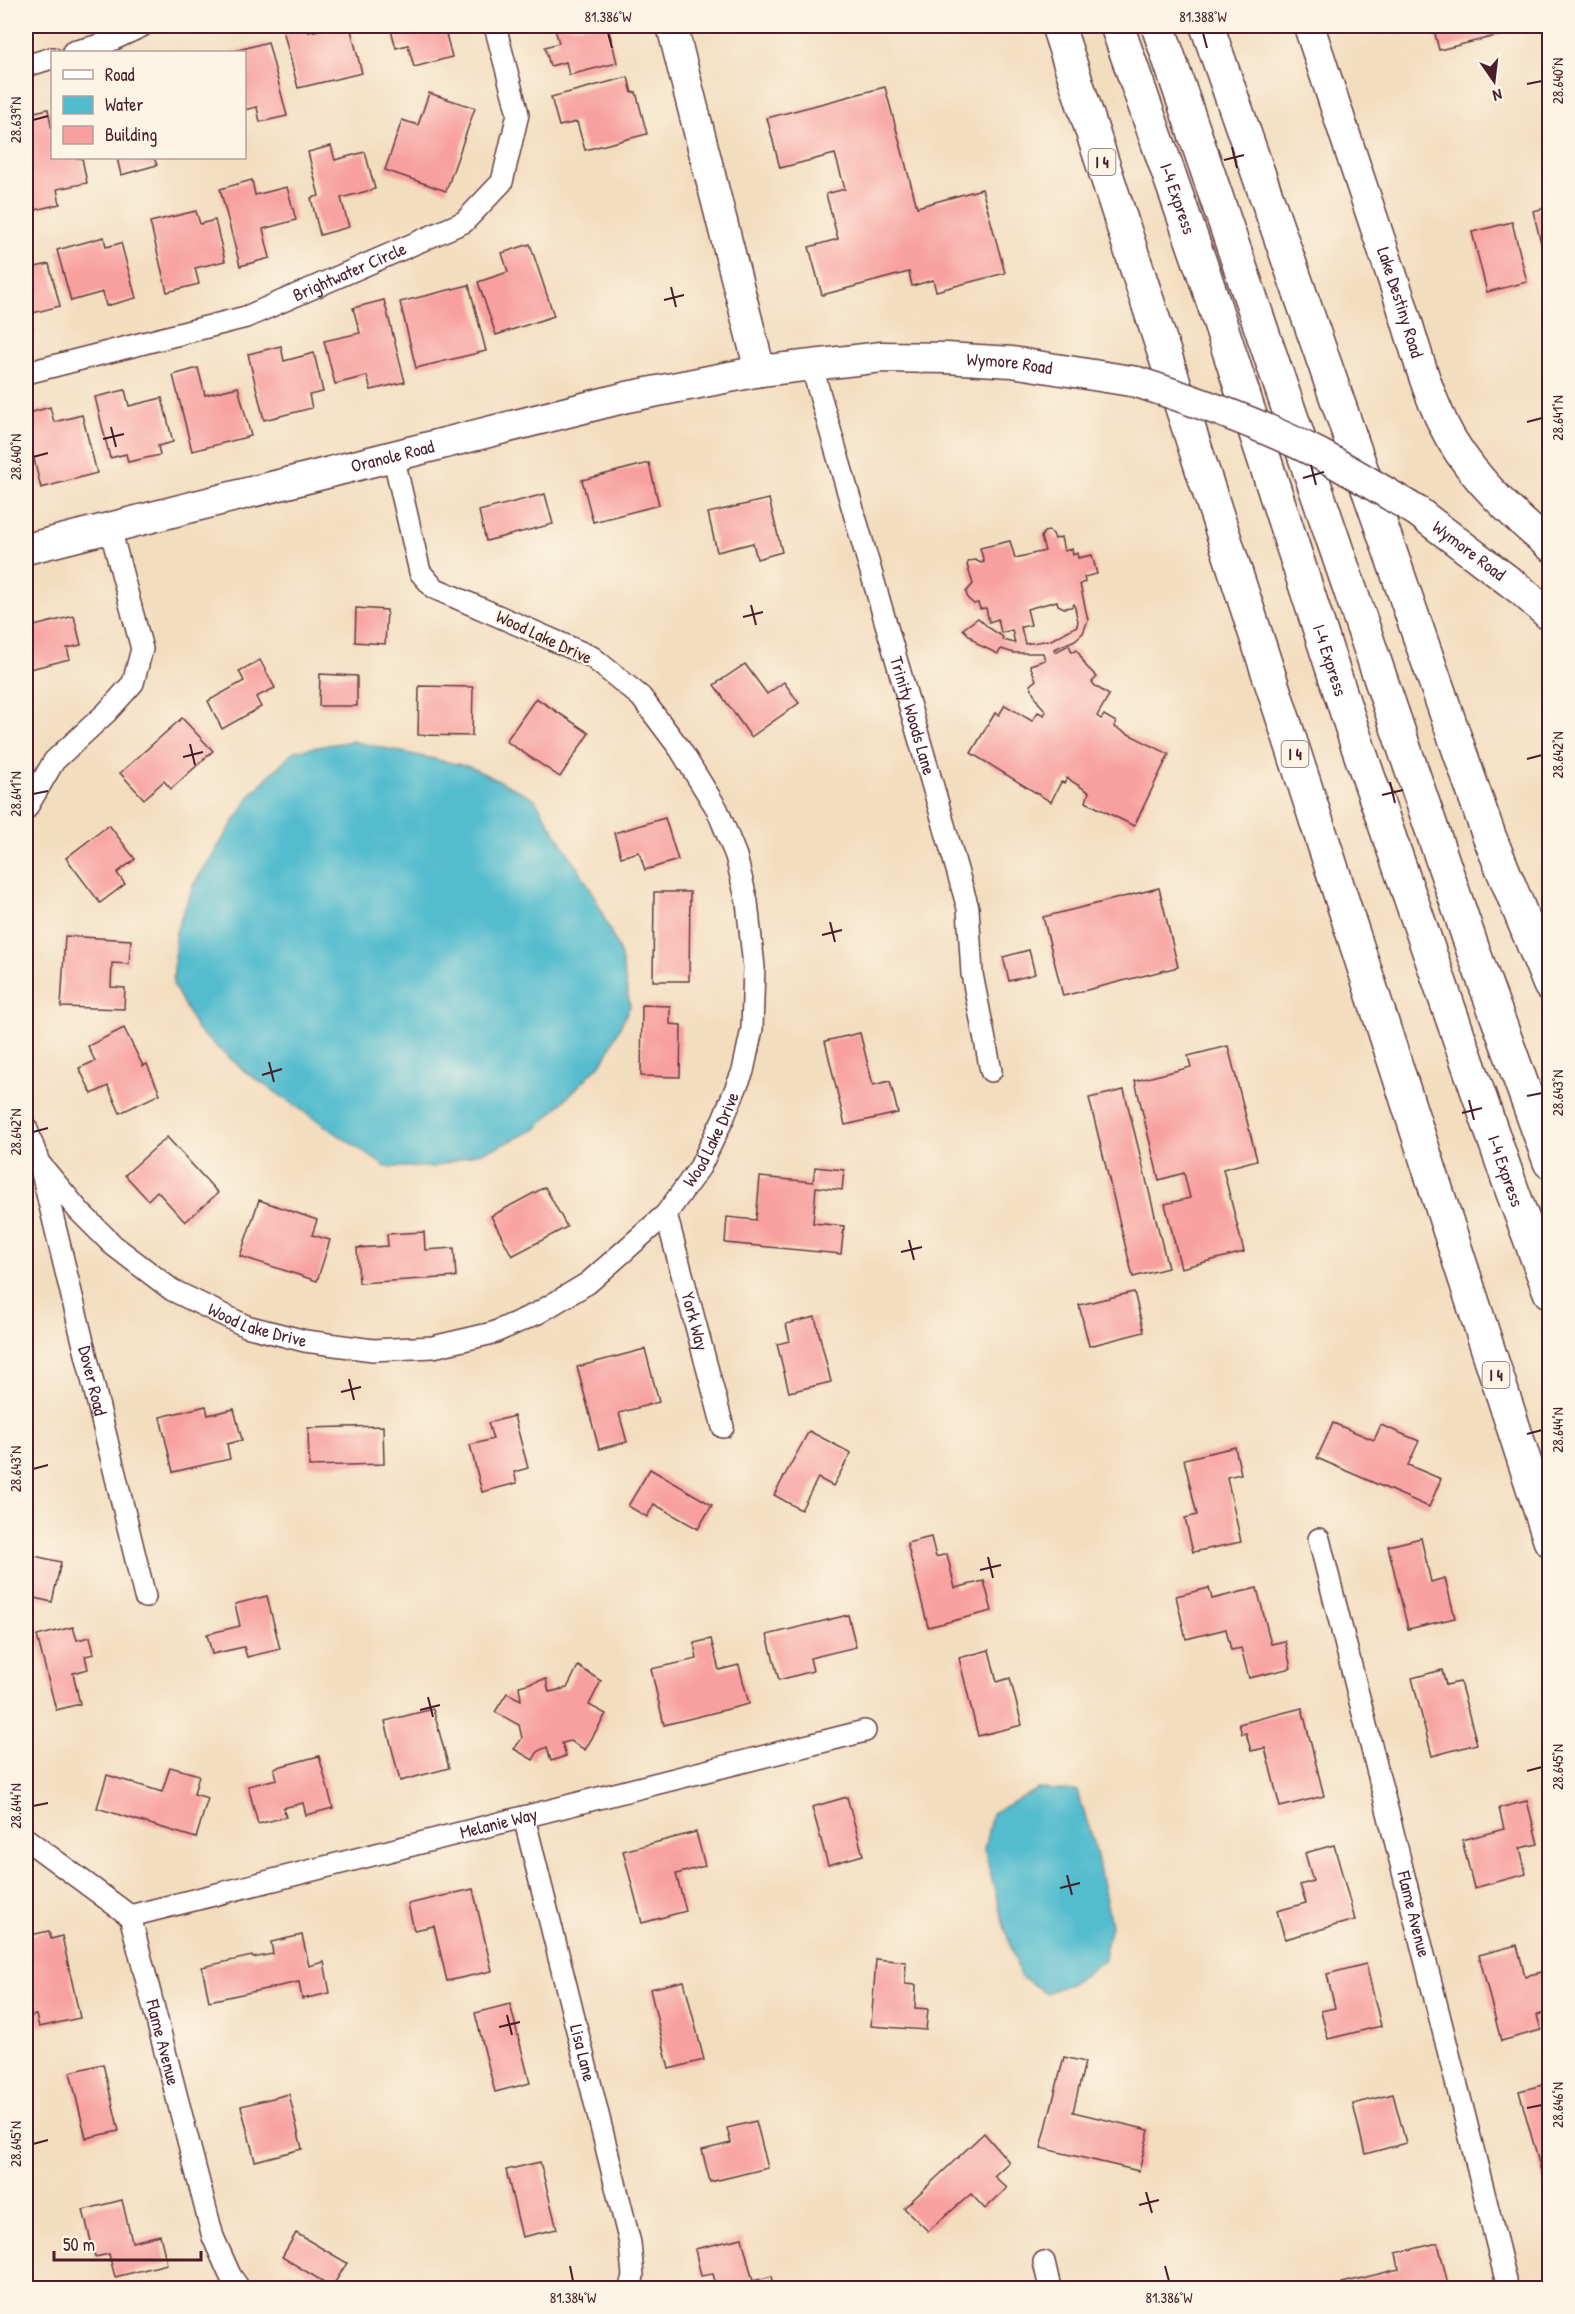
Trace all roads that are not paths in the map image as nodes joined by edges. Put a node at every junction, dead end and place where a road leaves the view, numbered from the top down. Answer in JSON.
{"nodes":[{"id":1,"x":142,"y":26,"type":"edge"},
{"id":2,"x":495,"y":26,"type":"edge"},
{"id":3,"x":672,"y":26,"type":"edge"},
{"id":4,"x":1058,"y":26,"type":"edge"},
{"id":5,"x":1117,"y":26,"type":"edge"},
{"id":6,"x":1158,"y":26,"type":"edge"},
{"id":7,"x":1208,"y":26,"type":"edge"},
{"id":8,"x":1309,"y":26,"type":"edge"},
{"id":9,"x":77,"y":51,"type":"edge"},
{"id":10,"x":51,"y":58,"type":"edge"},
{"id":11,"x":26,"y":66,"type":"edge"},
{"id":12,"x":811,"y":364,"type":"junction"},
{"id":13,"x":760,"y":371,"type":"junction"},
{"id":14,"x":26,"y":374,"type":"edge"},
{"id":15,"x":393,"y":455,"type":"junction"},
{"id":16,"x":110,"y":528,"type":"junction"},
{"id":17,"x":1550,"y":546,"type":"edge"},
{"id":18,"x":26,"y":549,"type":"edge"},
{"id":19,"x":1550,"y":616,"type":"edge"},
{"id":20,"x":26,"y":809,"type":"edge"},
{"id":21,"x":1550,"y":985,"type":"edge"},
{"id":22,"x":991,"y":1071,"type":"dead end"},
{"id":23,"x":26,"y":1127,"type":"edge"},
{"id":24,"x":1550,"y":1162,"type":"edge"},
{"id":25,"x":39,"y":1163,"type":"junction"},
{"id":26,"x":666,"y":1214,"type":"junction"},
{"id":27,"x":1550,"y":1292,"type":"edge"},
{"id":28,"x":723,"y":1428,"type":"dead end"},
{"id":29,"x":1319,"y":1539,"type":"dead end"},
{"id":30,"x":1550,"y":1540,"type":"edge"},
{"id":31,"x":145,"y":1597,"type":"dead end"},
{"id":32,"x":865,"y":1731,"type":"dead end"},
{"id":33,"x":524,"y":1817,"type":"junction"},
{"id":34,"x":26,"y":1839,"type":"edge"},
{"id":35,"x":130,"y":1916,"type":"junction"},
{"id":36,"x":1044,"y":2262,"type":"dead end"},
{"id":37,"x":239,"y":2289,"type":"edge"},
{"id":38,"x":630,"y":2289,"type":"edge"},
{"id":39,"x":1050,"y":2289,"type":"edge"},
{"id":40,"x":1506,"y":2289,"type":"edge"}],
"edges":[{"from":1,"to":9,"type":"street"},
{"from":2,"to":14,"type":"street","name":"Brightwater Circle"},
{"from":3,"to":13,"type":"street"},
{"from":4,"to":30,"type":"highway","number":"I 4"},
{"from":5,"to":27,"type":"highway","name":"I-4 Express"},
{"from":6,"to":24,"type":"highway"},
{"from":7,"to":21,"type":"highway"},
{"from":8,"to":17,"type":"street","name":"Lake Destiny Road"},
{"from":10,"to":11,"type":"street"},
{"from":12,"to":13,"type":"street","name":"Wymore Road"},
{"from":12,"to":19,"type":"street","name":"Wymore Road","bridge":true},
{"from":12,"to":22,"type":"street","name":"Trinity Woods Lane"},
{"from":13,"to":15,"type":"street","name":"Oranole Road"},
{"from":15,"to":16,"type":"street","name":"Oranole Road"},
{"from":15,"to":26,"type":"street","name":"Wood Lake Drive"},
{"from":16,"to":18,"type":"street","name":"Oranole Road"},
{"from":16,"to":20,"type":"street"},
{"from":23,"to":25,"type":"street","name":"Wood Lake Drive"},
{"from":25,"to":26,"type":"street","name":"Wood Lake Drive"},
{"from":25,"to":31,"type":"street","name":"Dover Road"},
{"from":26,"to":28,"type":"street","name":"York Way"},
{"from":29,"to":40,"type":"street","name":"Flame Avenue"},
{"from":32,"to":33,"type":"street","name":"Melanie Way"},
{"from":33,"to":35,"type":"street","name":"Melanie Way"},
{"from":33,"to":38,"type":"street","name":"Lisa Lane"},
{"from":34,"to":35,"type":"street"},
{"from":35,"to":37,"type":"street","name":"Flame Avenue"},
{"from":36,"to":39,"type":"street"}]}
